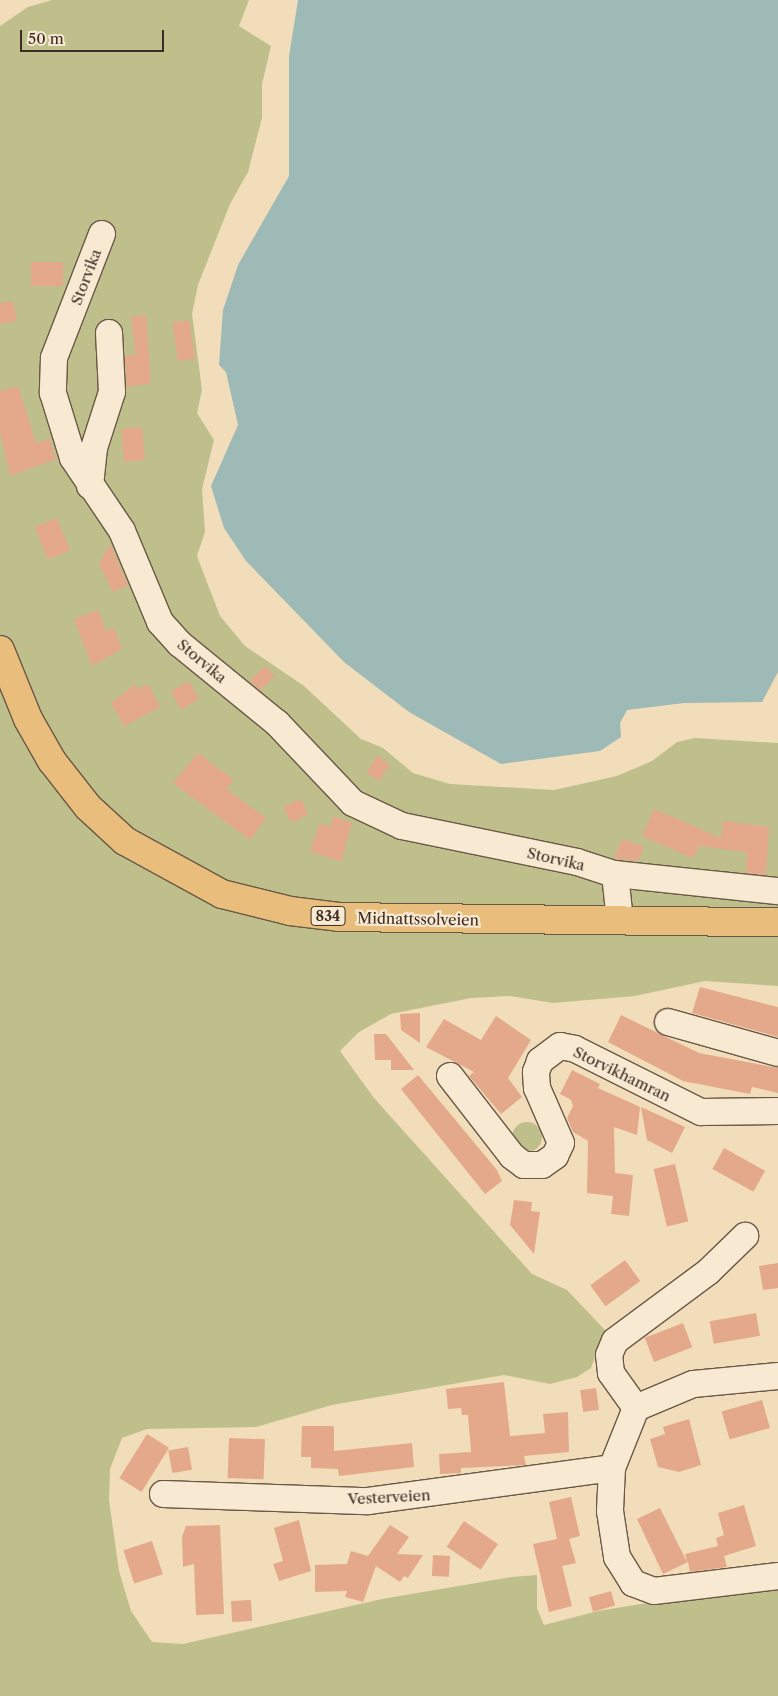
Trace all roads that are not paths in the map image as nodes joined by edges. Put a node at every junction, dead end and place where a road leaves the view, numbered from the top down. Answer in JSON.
{"nodes":[{"id":1,"x":102,"y":234,"type":"dead end"},
{"id":2,"x":109,"y":333,"type":"dead end"},
{"id":3,"x":90,"y":486,"type":"junction"},
{"id":4,"x":0,"y":650,"type":"edge"},
{"id":5,"x":615,"y":874,"type":"junction"},
{"id":6,"x":778,"y":891,"type":"edge"},
{"id":7,"x":620,"y":921,"type":"junction"},
{"id":8,"x":778,"y":922,"type":"edge"},
{"id":9,"x":668,"y":1022,"type":"dead end"},
{"id":10,"x":778,"y":1053,"type":"edge"},
{"id":11,"x":450,"y":1076,"type":"dead end"},
{"id":12,"x":778,"y":1111,"type":"edge"},
{"id":13,"x":745,"y":1236,"type":"dead end"},
{"id":14,"x":778,"y":1376,"type":"edge"},
{"id":15,"x":636,"y":1408,"type":"junction"},
{"id":16,"x":612,"y":1468,"type":"junction"},
{"id":17,"x":163,"y":1494,"type":"dead end"},
{"id":18,"x":778,"y":1576,"type":"edge"}],
"edges":[{"from":1,"to":3,"type":"street","name":"Storvika"},
{"from":2,"to":3,"type":"street"},
{"from":3,"to":5,"type":"street","name":"Storvika"},
{"from":4,"to":7,"type":"main road","name":"Midnattssolveien","number":"834"},
{"from":5,"to":6,"type":"street","name":"Storvika"},
{"from":5,"to":7,"type":"street"},
{"from":7,"to":8,"type":"main road","name":"Midnattssolveien","number":"834"},
{"from":9,"to":10,"type":"street"},
{"from":11,"to":12,"type":"street","name":"Storvikhamran"},
{"from":13,"to":15,"type":"street"},
{"from":14,"to":15,"type":"street"},
{"from":15,"to":16,"type":"street"},
{"from":16,"to":17,"type":"street","name":"Vesterveien"},
{"from":16,"to":18,"type":"street"}]}
